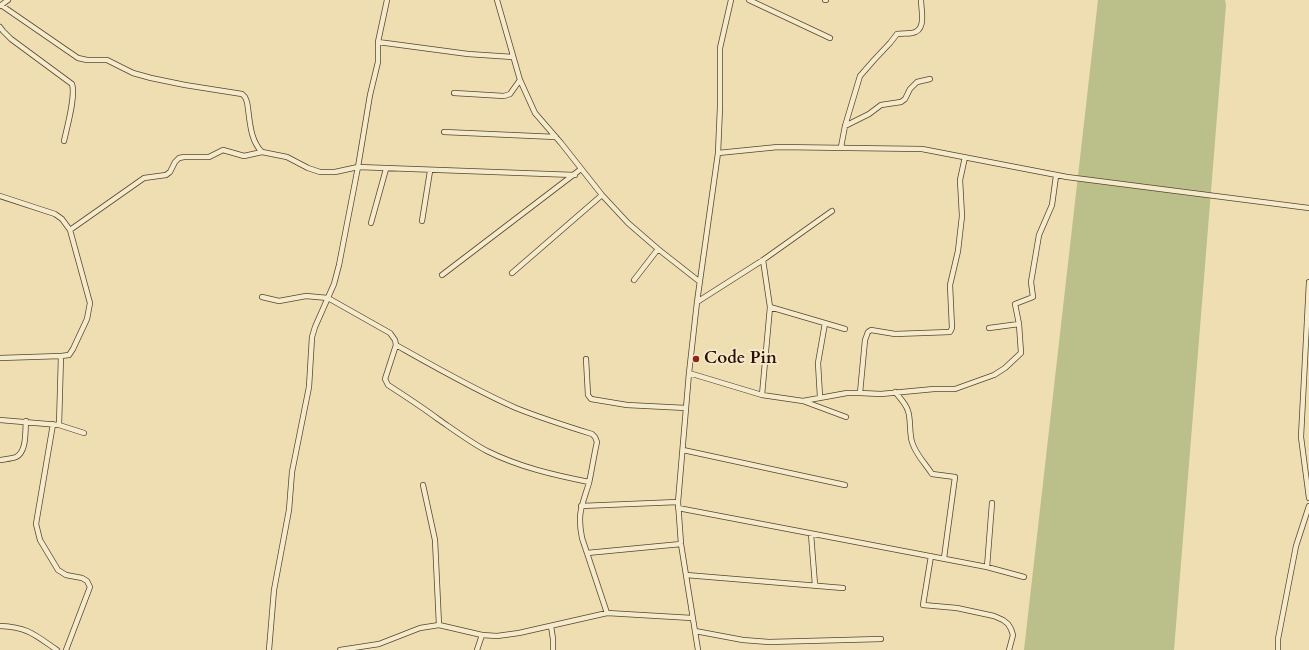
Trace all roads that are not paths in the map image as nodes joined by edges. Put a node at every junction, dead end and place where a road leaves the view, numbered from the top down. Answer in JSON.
{"nodes":[{"id":1,"x":8,"y":0,"type":"edge"},
{"id":2,"x":387,"y":0,"type":"edge"},
{"id":3,"x":497,"y":0,"type":"edge"},
{"id":4,"x":731,"y":0,"type":"edge"},
{"id":5,"x":749,"y":0,"type":"edge"},
{"id":6,"x":921,"y":0,"type":"edge"},
{"id":7,"x":1,"y":5,"type":"edge"},
{"id":8,"x":0,"y":27,"type":"edge"},
{"id":9,"x":830,"y":38,"type":"dead end"},
{"id":10,"x":378,"y":42,"type":"junction"},
{"id":11,"x":513,"y":57,"type":"junction"},
{"id":12,"x":930,"y":79,"type":"dead end"},
{"id":13,"x":520,"y":80,"type":"junction"},
{"id":14,"x":454,"y":93,"type":"dead end"},
{"id":15,"x":845,"y":126,"type":"junction"},
{"id":16,"x":444,"y":132,"type":"dead end"},
{"id":17,"x":556,"y":137,"type":"junction"},
{"id":18,"x":64,"y":141,"type":"dead end"},
{"id":19,"x":841,"y":147,"type":"junction"},
{"id":20,"x":262,"y":152,"type":"junction"},
{"id":21,"x":718,"y":153,"type":"junction"},
{"id":22,"x":965,"y":157,"type":"junction"},
{"id":23,"x":358,"y":167,"type":"junction"},
{"id":24,"x":386,"y":169,"type":"junction"},
{"id":25,"x":581,"y":169,"type":"junction"},
{"id":26,"x":430,"y":171,"type":"junction"},
{"id":27,"x":575,"y":175,"type":"junction"},
{"id":28,"x":1056,"y":176,"type":"junction"},
{"id":29,"x":602,"y":195,"type":"junction"},
{"id":30,"x":0,"y":196,"type":"edge"},
{"id":31,"x":1309,"y":208,"type":"edge"},
{"id":32,"x":832,"y":211,"type":"dead end"},
{"id":33,"x":422,"y":221,"type":"dead end"},
{"id":34,"x":371,"y":223,"type":"dead end"},
{"id":35,"x":70,"y":230,"type":"junction"},
{"id":36,"x":658,"y":249,"type":"junction"},
{"id":37,"x":763,"y":260,"type":"junction"},
{"id":38,"x":512,"y":274,"type":"dead end"},
{"id":39,"x":442,"y":276,"type":"dead end"},
{"id":40,"x":634,"y":280,"type":"dead end"},
{"id":41,"x":700,"y":282,"type":"junction"},
{"id":42,"x":1309,"y":282,"type":"edge"},
{"id":43,"x":262,"y":297,"type":"dead end"},
{"id":44,"x":328,"y":298,"type":"junction"},
{"id":45,"x":698,"y":302,"type":"junction"},
{"id":46,"x":770,"y":307,"type":"junction"},
{"id":47,"x":825,"y":323,"type":"junction"},
{"id":48,"x":1019,"y":324,"type":"junction"},
{"id":49,"x":990,"y":328,"type":"dead end"},
{"id":50,"x":845,"y":329,"type":"dead end"},
{"id":51,"x":396,"y":345,"type":"junction"},
{"id":52,"x":61,"y":356,"type":"junction"},
{"id":53,"x":0,"y":358,"type":"edge"},
{"id":54,"x":586,"y":359,"type":"dead end"},
{"id":55,"x":689,"y":373,"type":"junction"},
{"id":56,"x":896,"y":392,"type":"junction"},
{"id":57,"x":860,"y":393,"type":"junction"},
{"id":58,"x":762,"y":395,"type":"junction"},
{"id":59,"x":820,"y":397,"type":"junction"},
{"id":60,"x":803,"y":401,"type":"junction"},
{"id":61,"x":686,"y":408,"type":"junction"},
{"id":62,"x":846,"y":417,"type":"dead end"},
{"id":63,"x":0,"y":420,"type":"edge"},
{"id":64,"x":26,"y":421,"type":"junction"},
{"id":65,"x":52,"y":424,"type":"junction"},
{"id":66,"x":59,"y":424,"type":"junction"},
{"id":67,"x":84,"y":433,"type":"dead end"},
{"id":68,"x":683,"y":450,"type":"junction"},
{"id":69,"x":0,"y":460,"type":"edge"},
{"id":70,"x":589,"y":482,"type":"junction"},
{"id":71,"x":845,"y":484,"type":"dead end"},
{"id":72,"x":423,"y":485,"type":"dead end"},
{"id":73,"x":1309,"y":498,"type":"edge"},
{"id":74,"x":678,"y":502,"type":"junction"},
{"id":75,"x":992,"y":502,"type":"dead end"},
{"id":76,"x":581,"y":506,"type":"junction"},
{"id":77,"x":1309,"y":506,"type":"edge"},
{"id":78,"x":678,"y":508,"type":"junction"},
{"id":79,"x":811,"y":534,"type":"junction"},
{"id":80,"x":681,"y":544,"type":"junction"},
{"id":81,"x":587,"y":553,"type":"junction"},
{"id":82,"x":931,"y":556,"type":"junction"},
{"id":83,"x":944,"y":558,"type":"junction"},
{"id":84,"x":986,"y":567,"type":"junction"},
{"id":85,"x":686,"y":576,"type":"junction"},
{"id":86,"x":1024,"y":577,"type":"dead end"},
{"id":87,"x":815,"y":585,"type":"junction"},
{"id":88,"x":843,"y":588,"type":"dead end"},
{"id":89,"x":608,"y":613,"type":"junction"},
{"id":90,"x":692,"y":618,"type":"junction"},
{"id":91,"x":439,"y":625,"type":"junction"},
{"id":92,"x":0,"y":626,"type":"edge"},
{"id":93,"x":551,"y":626,"type":"junction"},
{"id":94,"x":694,"y":631,"type":"junction"},
{"id":95,"x":482,"y":635,"type":"junction"},
{"id":96,"x":881,"y":639,"type":"dead end"},
{"id":97,"x":57,"y":650,"type":"edge"},
{"id":98,"x":66,"y":650,"type":"edge"},
{"id":99,"x":269,"y":650,"type":"edge"},
{"id":100,"x":340,"y":650,"type":"edge"},
{"id":101,"x":477,"y":650,"type":"edge"},
{"id":102,"x":553,"y":650,"type":"edge"},
{"id":103,"x":698,"y":650,"type":"edge"},
{"id":104,"x":1009,"y":650,"type":"edge"},
{"id":105,"x":1278,"y":650,"type":"edge"}],
"edges":[{"from":1,"to":7,"type":"street"},
{"from":2,"to":10,"type":"street"},
{"from":3,"to":11,"type":"street"},
{"from":4,"to":21,"type":"street"},
{"from":5,"to":9,"type":"street"},
{"from":6,"to":15,"type":"street"},
{"from":7,"to":20,"type":"street"},
{"from":8,"to":18,"type":"street"},
{"from":10,"to":11,"type":"street"},
{"from":10,"to":23,"type":"street"},
{"from":11,"to":13,"type":"street"},
{"from":12,"to":15,"type":"street"},
{"from":13,"to":14,"type":"street"},
{"from":13,"to":17,"type":"street"},
{"from":15,"to":19,"type":"street"},
{"from":16,"to":17,"type":"street"},
{"from":17,"to":25,"type":"street"},
{"from":19,"to":21,"type":"street"},
{"from":19,"to":22,"type":"street"},
{"from":20,"to":23,"type":"street"},
{"from":20,"to":35,"type":"street"},
{"from":21,"to":41,"type":"street"},
{"from":22,"to":28,"type":"street"},
{"from":22,"to":57,"type":"street"},
{"from":23,"to":24,"type":"street"},
{"from":23,"to":44,"type":"street"},
{"from":24,"to":26,"type":"street"},
{"from":24,"to":34,"type":"street"},
{"from":25,"to":27,"type":"street"},
{"from":25,"to":29,"type":"street"},
{"from":26,"to":27,"type":"street"},
{"from":26,"to":33,"type":"street"},
{"from":27,"to":39,"type":"street"},
{"from":28,"to":31,"type":"street"},
{"from":28,"to":48,"type":"street"},
{"from":29,"to":36,"type":"street"},
{"from":29,"to":38,"type":"street"},
{"from":30,"to":35,"type":"street"},
{"from":32,"to":37,"type":"street"},
{"from":35,"to":52,"type":"street"},
{"from":36,"to":40,"type":"street"},
{"from":36,"to":41,"type":"street"},
{"from":37,"to":45,"type":"street"},
{"from":37,"to":46,"type":"street"},
{"from":41,"to":45,"type":"street"},
{"from":42,"to":73,"type":"street"},
{"from":43,"to":44,"type":"street"},
{"from":44,"to":51,"type":"street"},
{"from":44,"to":99,"type":"street"},
{"from":45,"to":55,"type":"street"},
{"from":46,"to":47,"type":"street"},
{"from":46,"to":58,"type":"street"},
{"from":47,"to":50,"type":"street"},
{"from":47,"to":59,"type":"street"},
{"from":48,"to":49,"type":"street"},
{"from":48,"to":56,"type":"street"},
{"from":51,"to":70,"type":"street"},
{"from":51,"to":70,"type":"street"},
{"from":52,"to":53,"type":"street"},
{"from":52,"to":66,"type":"street"},
{"from":54,"to":61,"type":"street"},
{"from":55,"to":58,"type":"street"},
{"from":55,"to":61,"type":"street"},
{"from":56,"to":57,"type":"street"},
{"from":56,"to":83,"type":"street"},
{"from":57,"to":59,"type":"street"},
{"from":58,"to":60,"type":"street"},
{"from":59,"to":60,"type":"street"},
{"from":60,"to":62,"type":"street"},
{"from":61,"to":68,"type":"street"},
{"from":63,"to":64,"type":"street"},
{"from":64,"to":65,"type":"street"},
{"from":64,"to":69,"type":"street"},
{"from":65,"to":66,"type":"street"},
{"from":65,"to":98,"type":"street"},
{"from":66,"to":67,"type":"street"},
{"from":68,"to":71,"type":"street"},
{"from":68,"to":74,"type":"street"},
{"from":70,"to":76,"type":"street"},
{"from":72,"to":91,"type":"street"},
{"from":74,"to":76,"type":"street"},
{"from":74,"to":78,"type":"street"},
{"from":75,"to":84,"type":"street"},
{"from":76,"to":81,"type":"street"},
{"from":77,"to":105,"type":"street"},
{"from":78,"to":79,"type":"street"},
{"from":78,"to":80,"type":"street"},
{"from":79,"to":82,"type":"street"},
{"from":79,"to":87,"type":"street"},
{"from":80,"to":81,"type":"street"},
{"from":80,"to":85,"type":"street"},
{"from":81,"to":89,"type":"street"},
{"from":82,"to":83,"type":"street"},
{"from":82,"to":104,"type":"street"},
{"from":83,"to":84,"type":"street"},
{"from":84,"to":86,"type":"street"},
{"from":85,"to":87,"type":"street"},
{"from":85,"to":90,"type":"street"},
{"from":87,"to":88,"type":"street"},
{"from":89,"to":90,"type":"street"},
{"from":89,"to":93,"type":"street"},
{"from":90,"to":94,"type":"street"},
{"from":91,"to":95,"type":"street"},
{"from":91,"to":100,"type":"street"},
{"from":92,"to":97,"type":"street"},
{"from":93,"to":95,"type":"street"},
{"from":93,"to":102,"type":"street"},
{"from":94,"to":96,"type":"street"},
{"from":94,"to":103,"type":"street"},
{"from":95,"to":101,"type":"street"}]}
